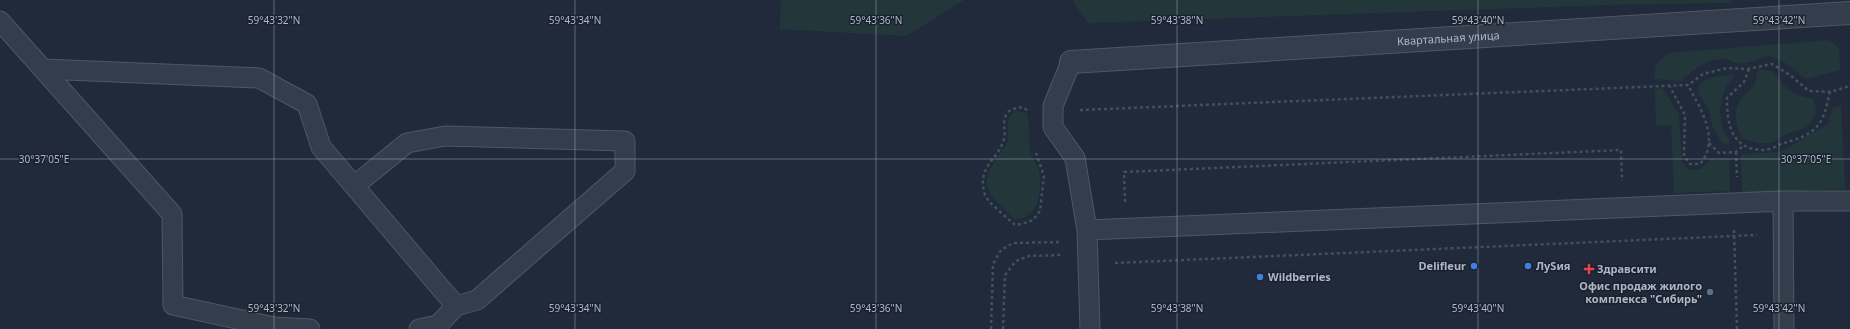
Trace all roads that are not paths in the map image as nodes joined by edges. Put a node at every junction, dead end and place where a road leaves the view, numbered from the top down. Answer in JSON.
{"nodes":[{"id":1,"x":1850,"y":14,"type":"edge"},
{"id":2,"x":0,"y":21,"type":"edge"},
{"id":3,"x":1071,"y":62,"type":"joint"},
{"id":4,"x":43,"y":69,"type":"junction"},
{"id":5,"x":354,"y":186,"type":"junction"},
{"id":6,"x":1783,"y":201,"type":"junction"},
{"id":7,"x":1850,"y":201,"type":"edge"},
{"id":8,"x":1087,"y":242,"type":"junction"},
{"id":9,"x":456,"y":306,"type":"junction"},
{"id":10,"x":274,"y":328,"type":"edge"},
{"id":11,"x":310,"y":329,"type":"edge"},
{"id":12,"x":419,"y":329,"type":"edge"},
{"id":13,"x":1090,"y":329,"type":"edge"},
{"id":14,"x":1784,"y":329,"type":"edge"}],
"edges":[{"from":1,"to":3,"type":"street","name":"Квартальная улица"},
{"from":2,"to":4,"type":"lane"},
{"from":3,"to":8,"type":"lane"},
{"from":4,"to":5,"type":"lane"},
{"from":4,"to":10,"type":"lane"},
{"from":5,"to":9,"type":"lane"},
{"from":5,"to":9,"type":"lane"},
{"from":6,"to":7,"type":"lane"},
{"from":6,"to":8,"type":"lane"},
{"from":6,"to":14,"type":"lane"},
{"from":8,"to":13,"type":"lane"},
{"from":9,"to":12,"type":"lane"},
{"from":10,"to":11,"type":"lane"}]}
